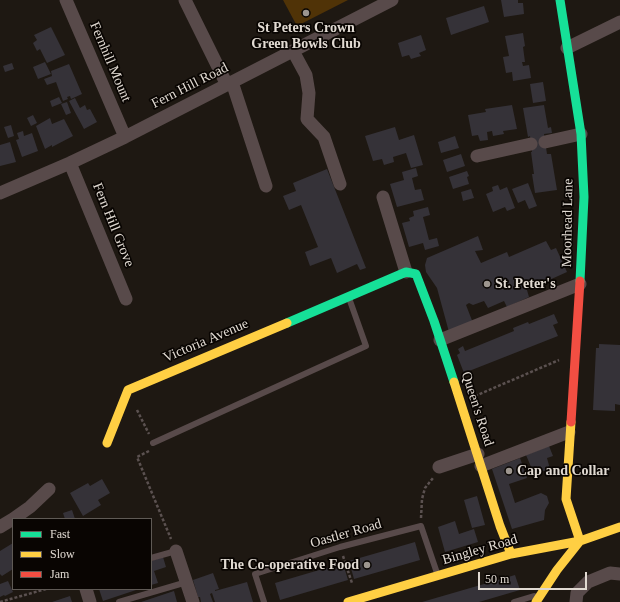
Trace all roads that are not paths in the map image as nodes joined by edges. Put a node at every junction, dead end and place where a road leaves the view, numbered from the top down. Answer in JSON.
{"nodes":[{"id":1,"x":66,"y":0,"type":"edge"},
{"id":2,"x":185,"y":0,"type":"edge"},
{"id":3,"x":392,"y":0,"type":"edge"},
{"id":4,"x":560,"y":0,"type":"edge"},
{"id":5,"x":620,"y":22,"type":"edge"},
{"id":6,"x":567,"y":48,"type":"junction"},
{"id":7,"x":294,"y":51,"type":"junction"},
{"id":8,"x":230,"y":83,"type":"junction"},
{"id":9,"x":581,"y":134,"type":"junction"},
{"id":10,"x":125,"y":137,"type":"junction"},
{"id":11,"x":545,"y":142,"type":"dead end"},
{"id":12,"x":531,"y":144,"type":"dead end"},
{"id":13,"x":477,"y":156,"type":"dead end"},
{"id":14,"x":70,"y":163,"type":"junction"},
{"id":15,"x":340,"y":184,"type":"dead end"},
{"id":16,"x":266,"y":186,"type":"dead end"},
{"id":17,"x":0,"y":193,"type":"edge"},
{"id":18,"x":383,"y":197,"type":"dead end"},
{"id":19,"x":411,"y":273,"type":"junction"},
{"id":20,"x":580,"y":284,"type":"junction"},
{"id":21,"x":348,"y":296,"type":"junction"},
{"id":22,"x":126,"y":299,"type":"dead end"},
{"id":23,"x":440,"y":340,"type":"junction"},
{"id":24,"x":569,"y":432,"type":"junction"},
{"id":25,"x":107,"y":443,"type":"dead end"},
{"id":26,"x":153,"y":443,"type":"road end"},
{"id":27,"x":479,"y":460,"type":"junction"},
{"id":28,"x":439,"y":467,"type":"road end"},
{"id":29,"x":49,"y":489,"type":"dead end"},
{"id":30,"x":14,"y":518,"type":"edge"},
{"id":31,"x":12,"y":520,"type":"edge"},
{"id":32,"x":0,"y":527,"type":"edge"},
{"id":33,"x":620,"y":527,"type":"edge"},
{"id":34,"x":580,"y":540,"type":"junction"},
{"id":35,"x":176,"y":551,"type":"joint"},
{"id":36,"x":511,"y":554,"type":"junction"},
{"id":37,"x":152,"y":558,"type":"edge"},
{"id":38,"x":620,"y":574,"type":"edge"},
{"id":39,"x":438,"y":576,"type":"junction"},
{"id":40,"x":187,"y":582,"type":"junction"},
{"id":41,"x":86,"y":590,"type":"edge"},
{"id":42,"x":576,"y":597,"type":"edge"},
{"id":43,"x":539,"y":598,"type":"edge"},
{"id":44,"x":90,"y":602,"type":"edge"},
{"id":45,"x":119,"y":602,"type":"edge"},
{"id":46,"x":193,"y":602,"type":"edge"},
{"id":47,"x":264,"y":602,"type":"edge"},
{"id":48,"x":348,"y":602,"type":"edge"},
{"id":49,"x":514,"y":602,"type":"edge"}],
"edges":[{"from":1,"to":10,"type":"street","name":"Fernhill Mount"},
{"from":2,"to":8,"type":"street"},
{"from":3,"to":7,"type":"street","name":"Fern Hill Road"},
{"from":4,"to":6,"type":"main road","name":"Moorhead Lane"},
{"from":5,"to":6,"type":"street"},
{"from":6,"to":9,"type":"main road","name":"Moorhead Lane"},
{"from":7,"to":8,"type":"street","name":"Fern Hill Road"},
{"from":7,"to":15,"type":"street"},
{"from":8,"to":10,"type":"street","name":"Fern Hill Road"},
{"from":8,"to":16,"type":"street"},
{"from":9,"to":11,"type":"street"},
{"from":9,"to":20,"type":"main road","name":"Moorhead Lane"},
{"from":10,"to":14,"type":"street","name":"Fern Hill Road"},
{"from":12,"to":13,"type":"street"},
{"from":14,"to":17,"type":"street","name":"Fern Hill Road"},
{"from":14,"to":22,"type":"street","name":"Fern Hill Grove"},
{"from":18,"to":19,"type":"street"},
{"from":19,"to":21,"type":"main road","name":"Victoria Avenue"},
{"from":19,"to":23,"type":"main road","name":"Queen's Road"},
{"from":20,"to":23,"type":"street"},
{"from":20,"to":24,"type":"main road","name":"Moorhead Lane"},
{"from":21,"to":25,"type":"main road","name":"Victoria Avenue"},
{"from":21,"to":26,"type":"lane"},
{"from":23,"to":27,"type":"main road","name":"Queen's Road"},
{"from":24,"to":27,"type":"street"},
{"from":24,"to":34,"type":"main road","name":"Moorhead Lane"},
{"from":27,"to":28,"type":"street"},
{"from":27,"to":36,"type":"main road","name":"Queen's Road"},
{"from":29,"to":30,"type":"street"},
{"from":31,"to":32,"type":"street"},
{"from":33,"to":34,"type":"main road","name":"Bingley Road"},
{"from":34,"to":36,"type":"main road","name":"Bingley Road"},
{"from":34,"to":43,"type":"main road"},
{"from":35,"to":37,"type":"lane"},
{"from":35,"to":40,"type":"street"},
{"from":36,"to":39,"type":"main road","name":"Bingley Road"},
{"from":38,"to":42,"type":"street"},
{"from":39,"to":47,"type":"lane","name":"Oastler Road"},
{"from":39,"to":48,"type":"main road","name":"Bingley Road"},
{"from":40,"to":45,"type":"lane"},
{"from":40,"to":46,"type":"street"},
{"from":41,"to":44,"type":"street"},
{"from":43,"to":49,"type":"lane"}]}
